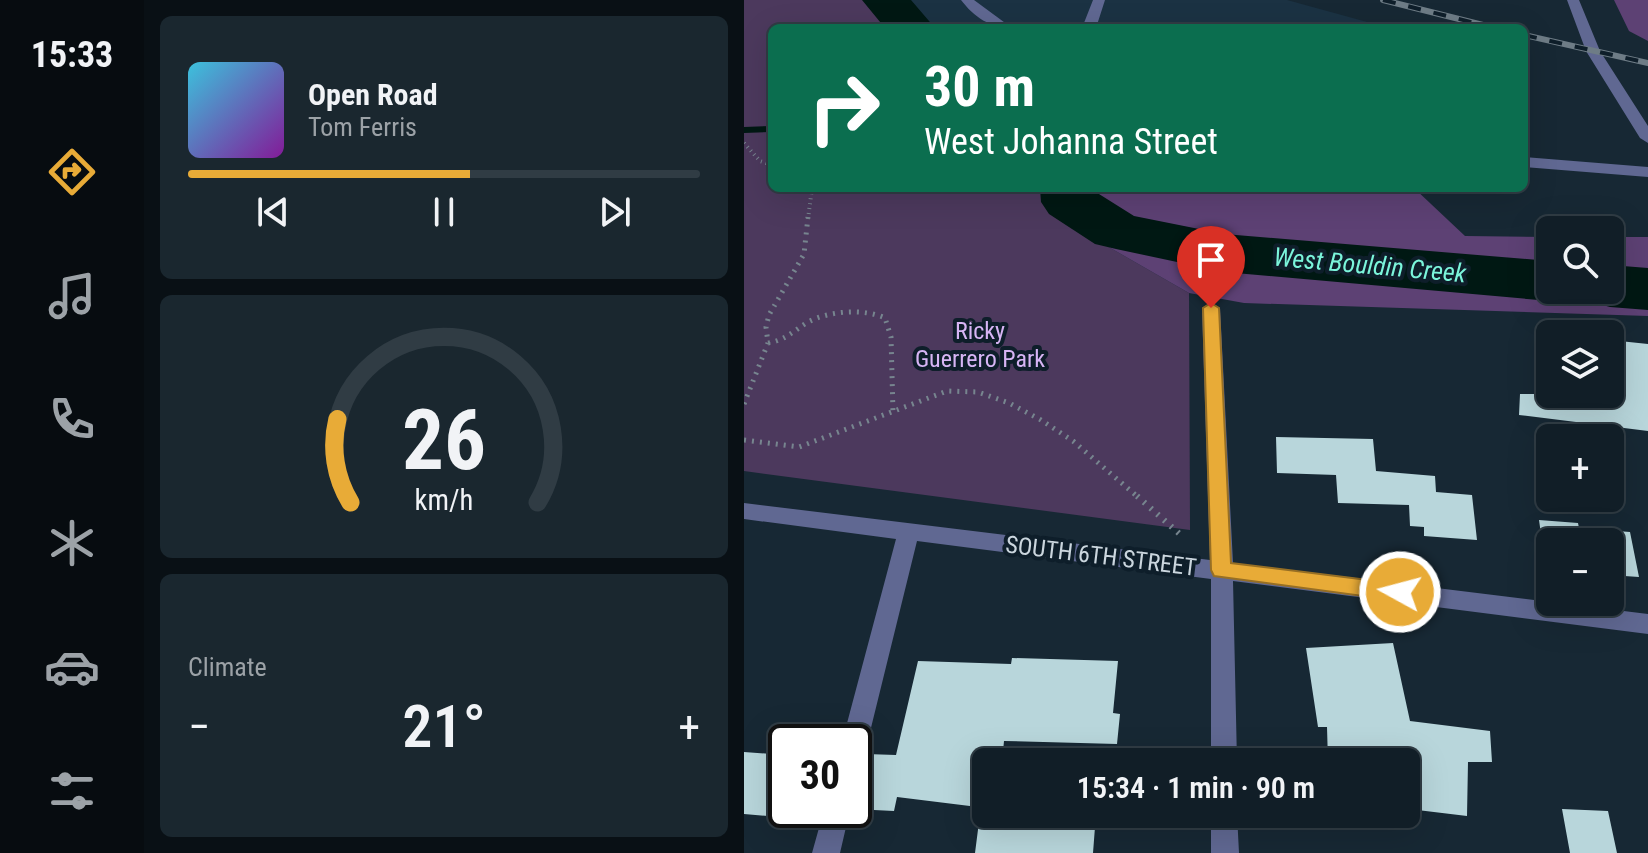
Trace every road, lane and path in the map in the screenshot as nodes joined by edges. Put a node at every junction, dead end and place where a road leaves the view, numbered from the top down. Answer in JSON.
{"nodes":[{"id":1,"x":967,"y":0,"type":"edge"},
{"id":2,"x":1099,"y":0,"type":"edge"},
{"id":3,"x":1573,"y":0,"type":"edge"},
{"id":4,"x":999,"y":24,"type":"edge"},
{"id":5,"x":1090,"y":24,"type":"edge"},
{"id":6,"x":1648,"y":138,"type":"edge"},
{"id":7,"x":744,"y":143,"type":"edge"},
{"id":8,"x":1528,"y":162,"type":"edge"},
{"id":9,"x":768,"y":164,"type":"edge"},
{"id":10,"x":1648,"y":172,"type":"edge"},
{"id":11,"x":812,"y":192,"type":"edge"},
{"id":12,"x":1211,"y":308,"type":"dead end"},
{"id":13,"x":768,"y":343,"type":"junction"},
{"id":14,"x":744,"y":404,"type":"edge"},
{"id":15,"x":893,"y":413,"type":"junction"},
{"id":16,"x":744,"y":440,"type":"edge"},
{"id":17,"x":744,"y":511,"type":"edge"},
{"id":18,"x":908,"y":533,"type":"junction"},
{"id":19,"x":1183,"y":537,"type":"dead end"},
{"id":20,"x":1222,"y":570,"type":"junction"},
{"id":21,"x":1648,"y":624,"type":"edge"},
{"id":22,"x":859,"y":724,"type":"edge"},
{"id":23,"x":1224,"y":748,"type":"edge"},
{"id":24,"x":832,"y":828,"type":"edge"},
{"id":25,"x":1224,"y":828,"type":"edge"},
{"id":26,"x":826,"y":853,"type":"edge"},
{"id":27,"x":1225,"y":853,"type":"edge"}],
"edges":[{"from":1,"to":4,"type":"street"},
{"from":2,"to":5,"type":"street"},
{"from":3,"to":6,"type":"street"},
{"from":7,"to":9,"type":"path"},
{"from":8,"to":10,"type":"street"},
{"from":11,"to":13,"type":"path"},
{"from":12,"to":20,"type":"street"},
{"from":13,"to":14,"type":"path"},
{"from":13,"to":15,"type":"path"},
{"from":15,"to":16,"type":"path"},
{"from":15,"to":19,"type":"path"},
{"from":17,"to":18,"type":"street","name":"SOUTH 6TH STREET"},
{"from":18,"to":20,"type":"street","name":"SOUTH 6TH STREET"},
{"from":18,"to":22,"type":"street"},
{"from":20,"to":21,"type":"street","name":"SOUTH 6TH STREET"},
{"from":20,"to":23,"type":"street"},
{"from":24,"to":26,"type":"street"},
{"from":25,"to":27,"type":"street"}]}
